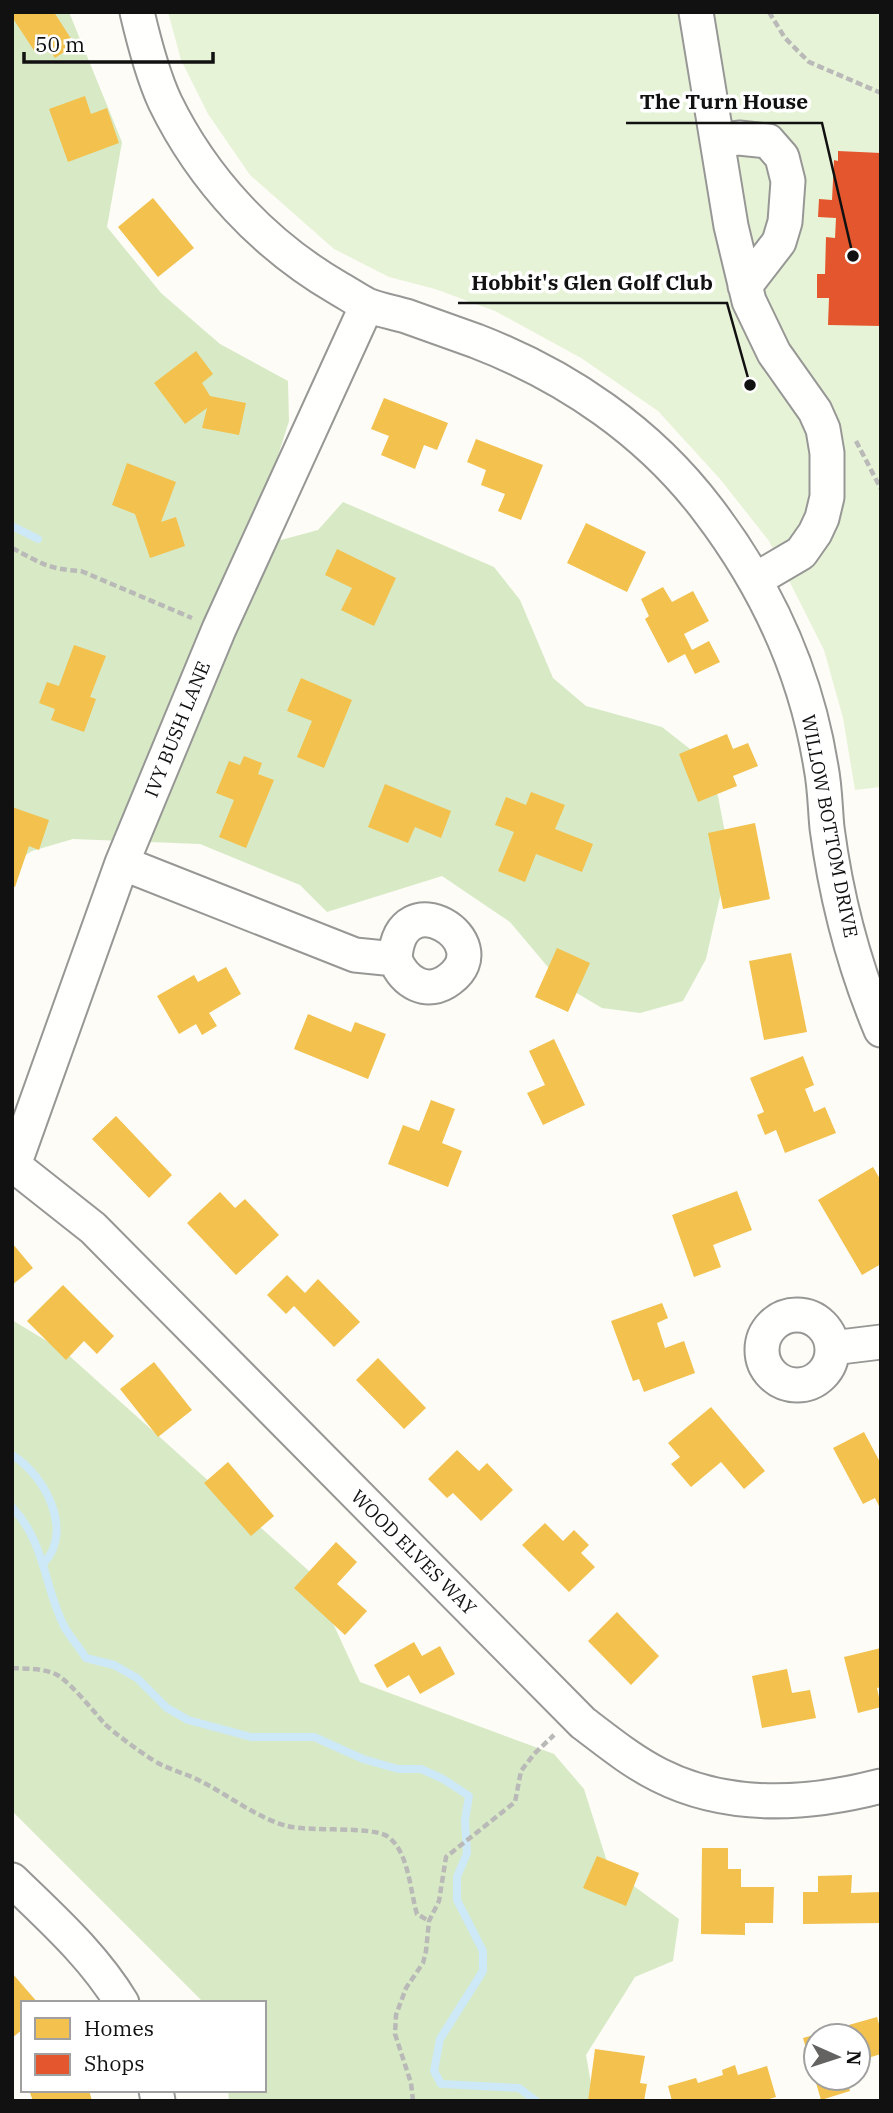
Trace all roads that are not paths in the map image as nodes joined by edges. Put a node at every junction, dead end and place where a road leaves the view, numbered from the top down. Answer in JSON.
{"nodes":[{"id":1,"x":137,"y":12,"type":"edge"},
{"id":2,"x":696,"y":12,"type":"edge"},
{"id":3,"x":717,"y":141,"type":"junction"},
{"id":4,"x":745,"y":286,"type":"junction"},
{"id":5,"x":367,"y":305,"type":"junction"},
{"id":6,"x":755,"y":580,"type":"junction"},
{"id":7,"x":122,"y":863,"type":"junction"},
{"id":8,"x":396,"y":959,"type":"dead end"},
{"id":9,"x":881,"y":1030,"type":"edge"},
{"id":10,"x":13,"y":1164,"type":"edge"},
{"id":11,"x":881,"y":1342,"type":"edge"},
{"id":12,"x":832,"y":1348,"type":"dead end"},
{"id":13,"x":881,"y":1786,"type":"edge"},
{"id":14,"x":12,"y":1880,"type":"edge"},
{"id":15,"x":121,"y":2001,"type":"edge"}],
"edges":[{"from":1,"to":5,"type":"street","name":"WILLOW BOTTOM DRIVE"},
{"from":2,"to":3,"type":"street"},
{"from":3,"to":4,"type":"street"},
{"from":3,"to":4,"type":"street"},
{"from":4,"to":6,"type":"street"},
{"from":5,"to":6,"type":"street","name":"WILLOW BOTTOM DRIVE"},
{"from":5,"to":7,"type":"street","name":"IVY BUSH LANE"},
{"from":6,"to":9,"type":"street","name":"WILLOW BOTTOM DRIVE"},
{"from":7,"to":8,"type":"street"},
{"from":7,"to":10,"type":"street","name":"IVY BUSH LANE"},
{"from":10,"to":13,"type":"street","name":"WOOD ELVES WAY"},
{"from":11,"to":12,"type":"street"},
{"from":14,"to":15,"type":"street"}]}
